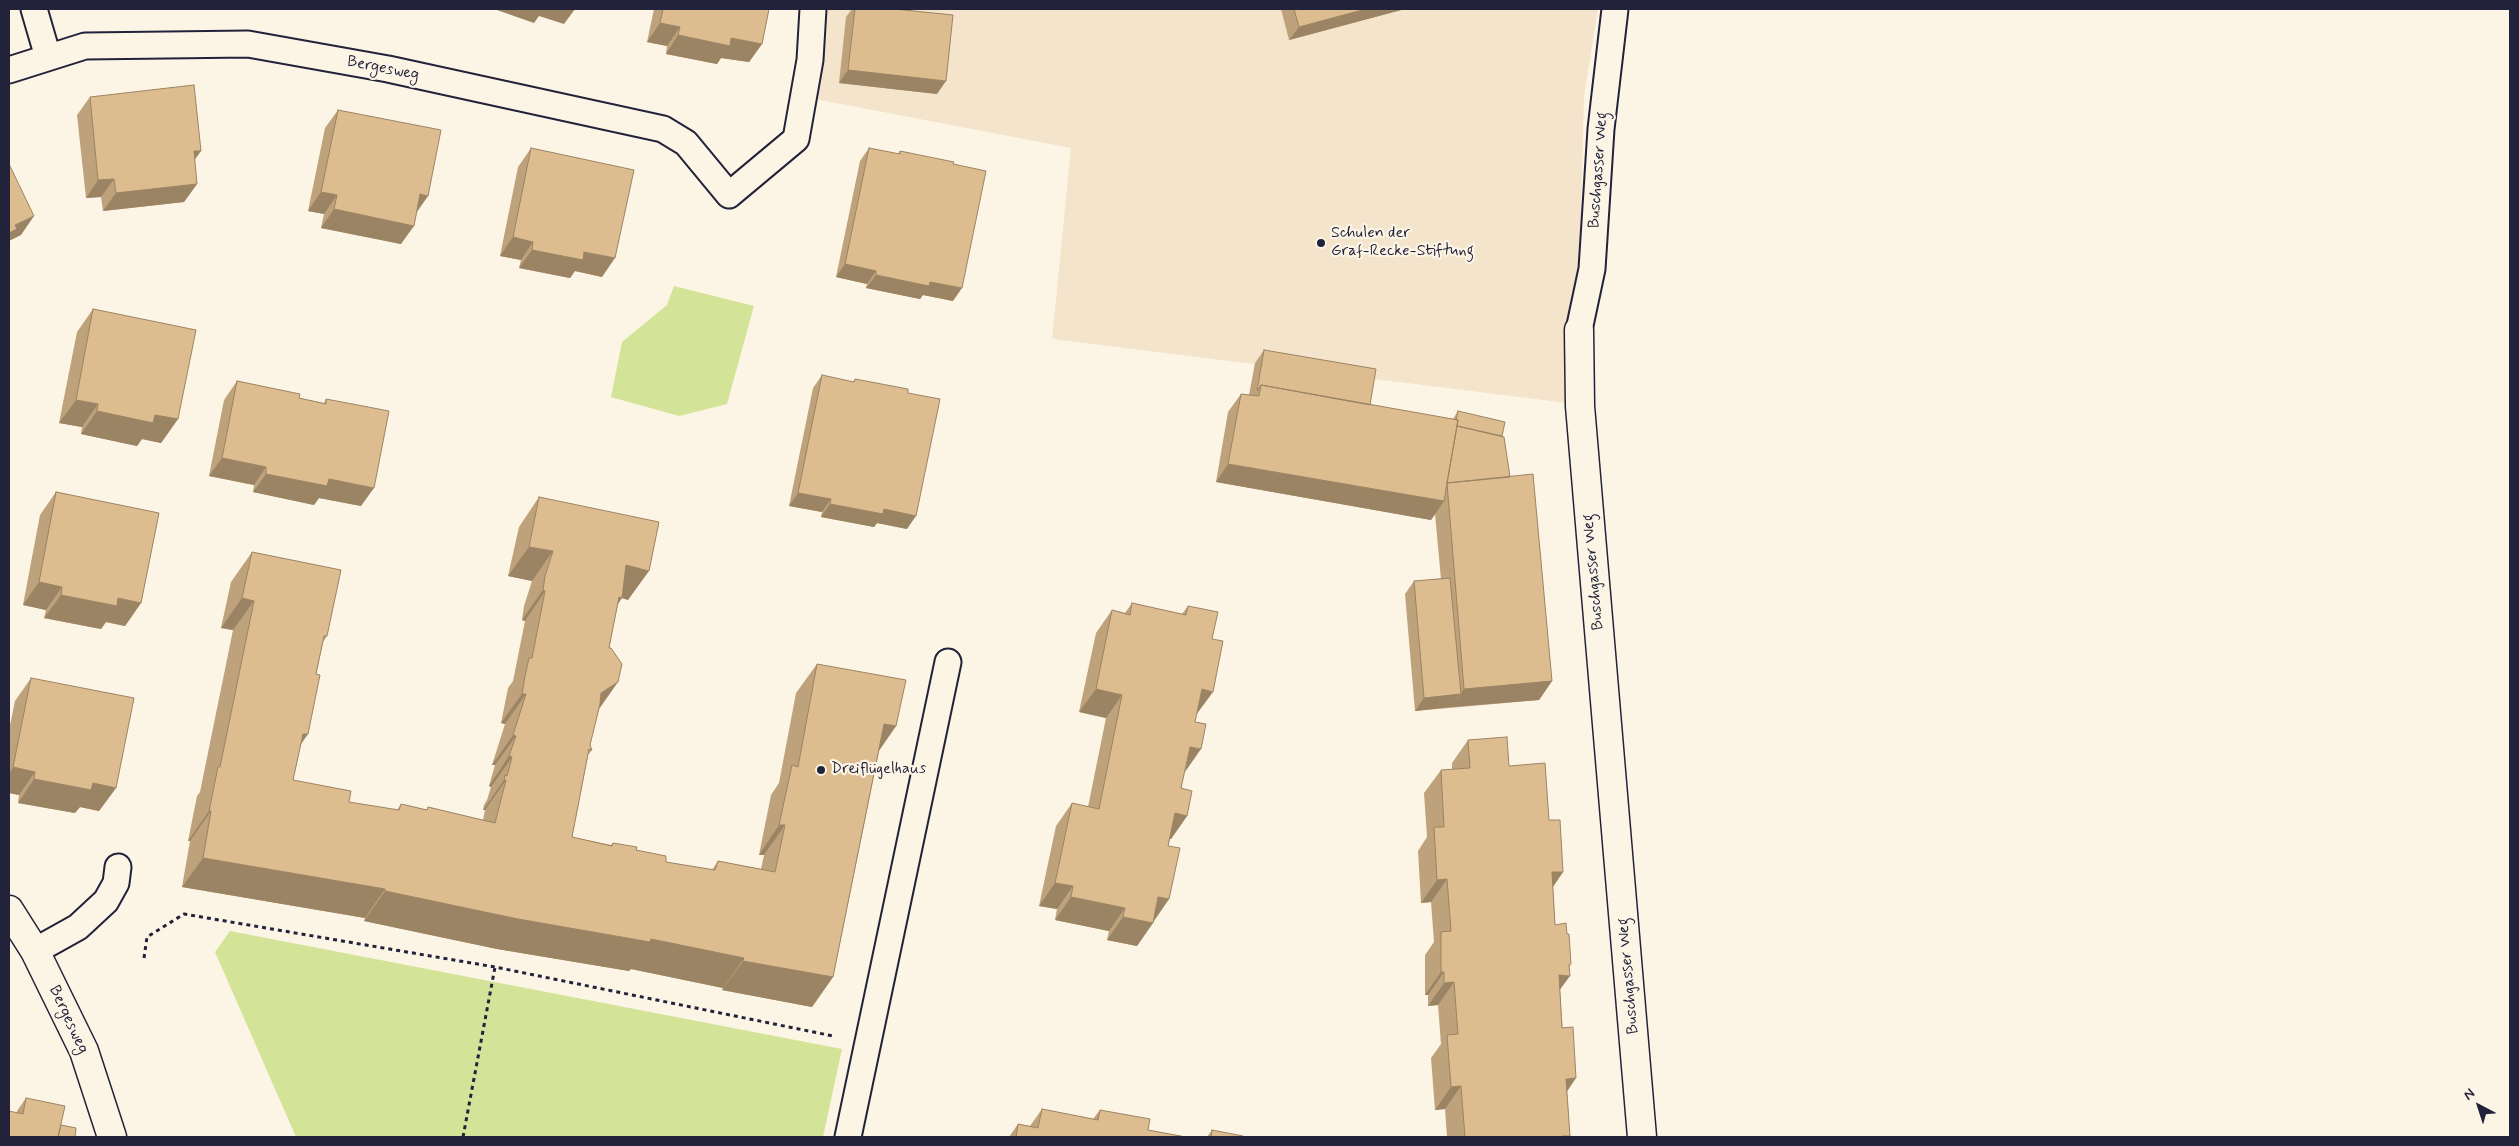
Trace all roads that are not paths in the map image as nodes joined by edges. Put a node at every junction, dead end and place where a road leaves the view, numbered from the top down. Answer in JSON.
{"nodes":[{"id":1,"x":34,"y":9,"type":"edge"},
{"id":2,"x":813,"y":9,"type":"edge"},
{"id":3,"x":1615,"y":9,"type":"edge"},
{"id":4,"x":48,"y":57,"type":"junction"},
{"id":5,"x":9,"y":70,"type":"edge"},
{"id":6,"x":1579,"y":330,"type":"joint"},
{"id":7,"x":948,"y":662,"type":"dead end"},
{"id":8,"x":118,"y":867,"type":"dead end"},
{"id":9,"x":9,"y":910,"type":"edge"},
{"id":10,"x":35,"y":951,"type":"junction"},
{"id":11,"x":112,"y":1137,"type":"edge"},
{"id":12,"x":848,"y":1137,"type":"edge"},
{"id":13,"x":1642,"y":1137,"type":"edge"}],
"edges":[{"from":1,"to":4,"type":"lane"},
{"from":2,"to":4,"type":"lane","name":"Bergesweg"},
{"from":3,"to":6,"type":"lane","name":"Buschgasser Weg"},
{"from":4,"to":5,"type":"lane","name":"Bergesweg"},
{"from":6,"to":13,"type":"street","name":"Buschgasser Weg"},
{"from":7,"to":12,"type":"lane"},
{"from":8,"to":10,"type":"lane"},
{"from":9,"to":10,"type":"street","name":"Bergesweg"},
{"from":10,"to":11,"type":"street","name":"Bergesweg"}]}
